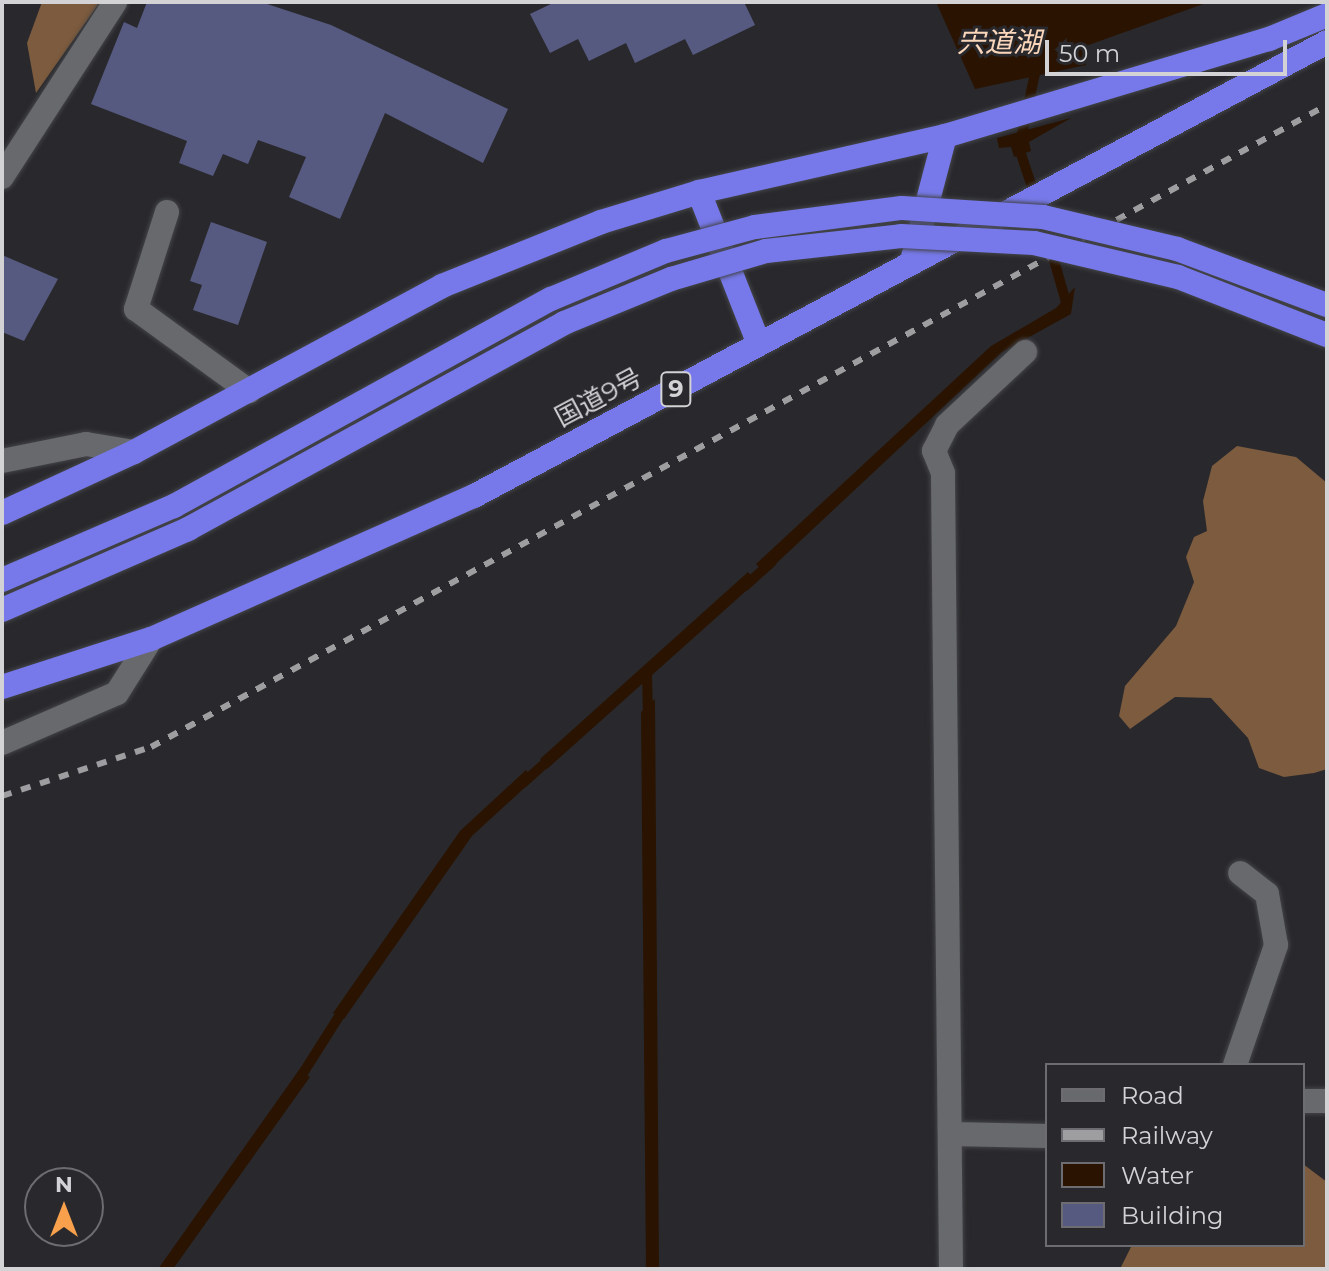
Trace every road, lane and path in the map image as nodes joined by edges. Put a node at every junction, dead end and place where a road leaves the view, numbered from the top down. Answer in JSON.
{"nodes":[{"id":1,"x":115,"y":2,"type":"edge"},
{"id":2,"x":1327,"y":15,"type":"edge"},
{"id":3,"x":1327,"y":42,"type":"edge"},
{"id":4,"x":945,"y":136,"type":"junction"},
{"id":5,"x":2,"y":177,"type":"edge"},
{"id":6,"x":699,"y":192,"type":"junction"},
{"id":7,"x":167,"y":212,"type":"dead end"},
{"id":8,"x":912,"y":264,"type":"junction"},
{"id":9,"x":1327,"y":305,"type":"edge"},
{"id":10,"x":1327,"y":335,"type":"edge"},
{"id":11,"x":759,"y":344,"type":"junction"},
{"id":12,"x":1025,"y":352,"type":"dead end"},
{"id":13,"x":249,"y":391,"type":"junction"},
{"id":14,"x":134,"y":452,"type":"junction"},
{"id":15,"x":2,"y":461,"type":"edge"},
{"id":16,"x":2,"y":513,"type":"edge"},
{"id":17,"x":2,"y":580,"type":"edge"},
{"id":18,"x":2,"y":610,"type":"edge"},
{"id":19,"x":151,"y":639,"type":"junction"},
{"id":20,"x":2,"y":687,"type":"edge"},
{"id":21,"x":2,"y":743,"type":"edge"},
{"id":22,"x":1240,"y":873,"type":"dead end"},
{"id":23,"x":1236,"y":1063,"type":"edge"},
{"id":24,"x":1305,"y":1101,"type":"edge"},
{"id":25,"x":1327,"y":1101,"type":"edge"},
{"id":26,"x":951,"y":1134,"type":"junction"},
{"id":27,"x":1045,"y":1136,"type":"edge"},
{"id":28,"x":951,"y":1269,"type":"edge"}],
"edges":[{"from":1,"to":5,"type":"street"},
{"from":2,"to":4,"type":"highway"},
{"from":3,"to":8,"type":"highway","name":"国道9号","number":"9"},
{"from":4,"to":6,"type":"highway"},
{"from":4,"to":8,"type":"highway"},
{"from":6,"to":11,"type":"highway"},
{"from":6,"to":13,"type":"highway"},
{"from":7,"to":13,"type":"street"},
{"from":8,"to":11,"type":"highway","name":"国道9号","number":"9"},
{"from":9,"to":17,"type":"highway","bridge":true},
{"from":10,"to":18,"type":"highway","bridge":true},
{"from":11,"to":19,"type":"highway","name":"国道9号","number":"9"},
{"from":12,"to":26,"type":"street"},
{"from":13,"to":14,"type":"highway"},
{"from":14,"to":15,"type":"street"},
{"from":14,"to":16,"type":"highway"},
{"from":19,"to":20,"type":"highway","name":"国道9号","number":"9"},
{"from":19,"to":21,"type":"street"},
{"from":22,"to":23,"type":"street"},
{"from":24,"to":25,"type":"street"},
{"from":26,"to":27,"type":"street"},
{"from":26,"to":28,"type":"street"}]}
